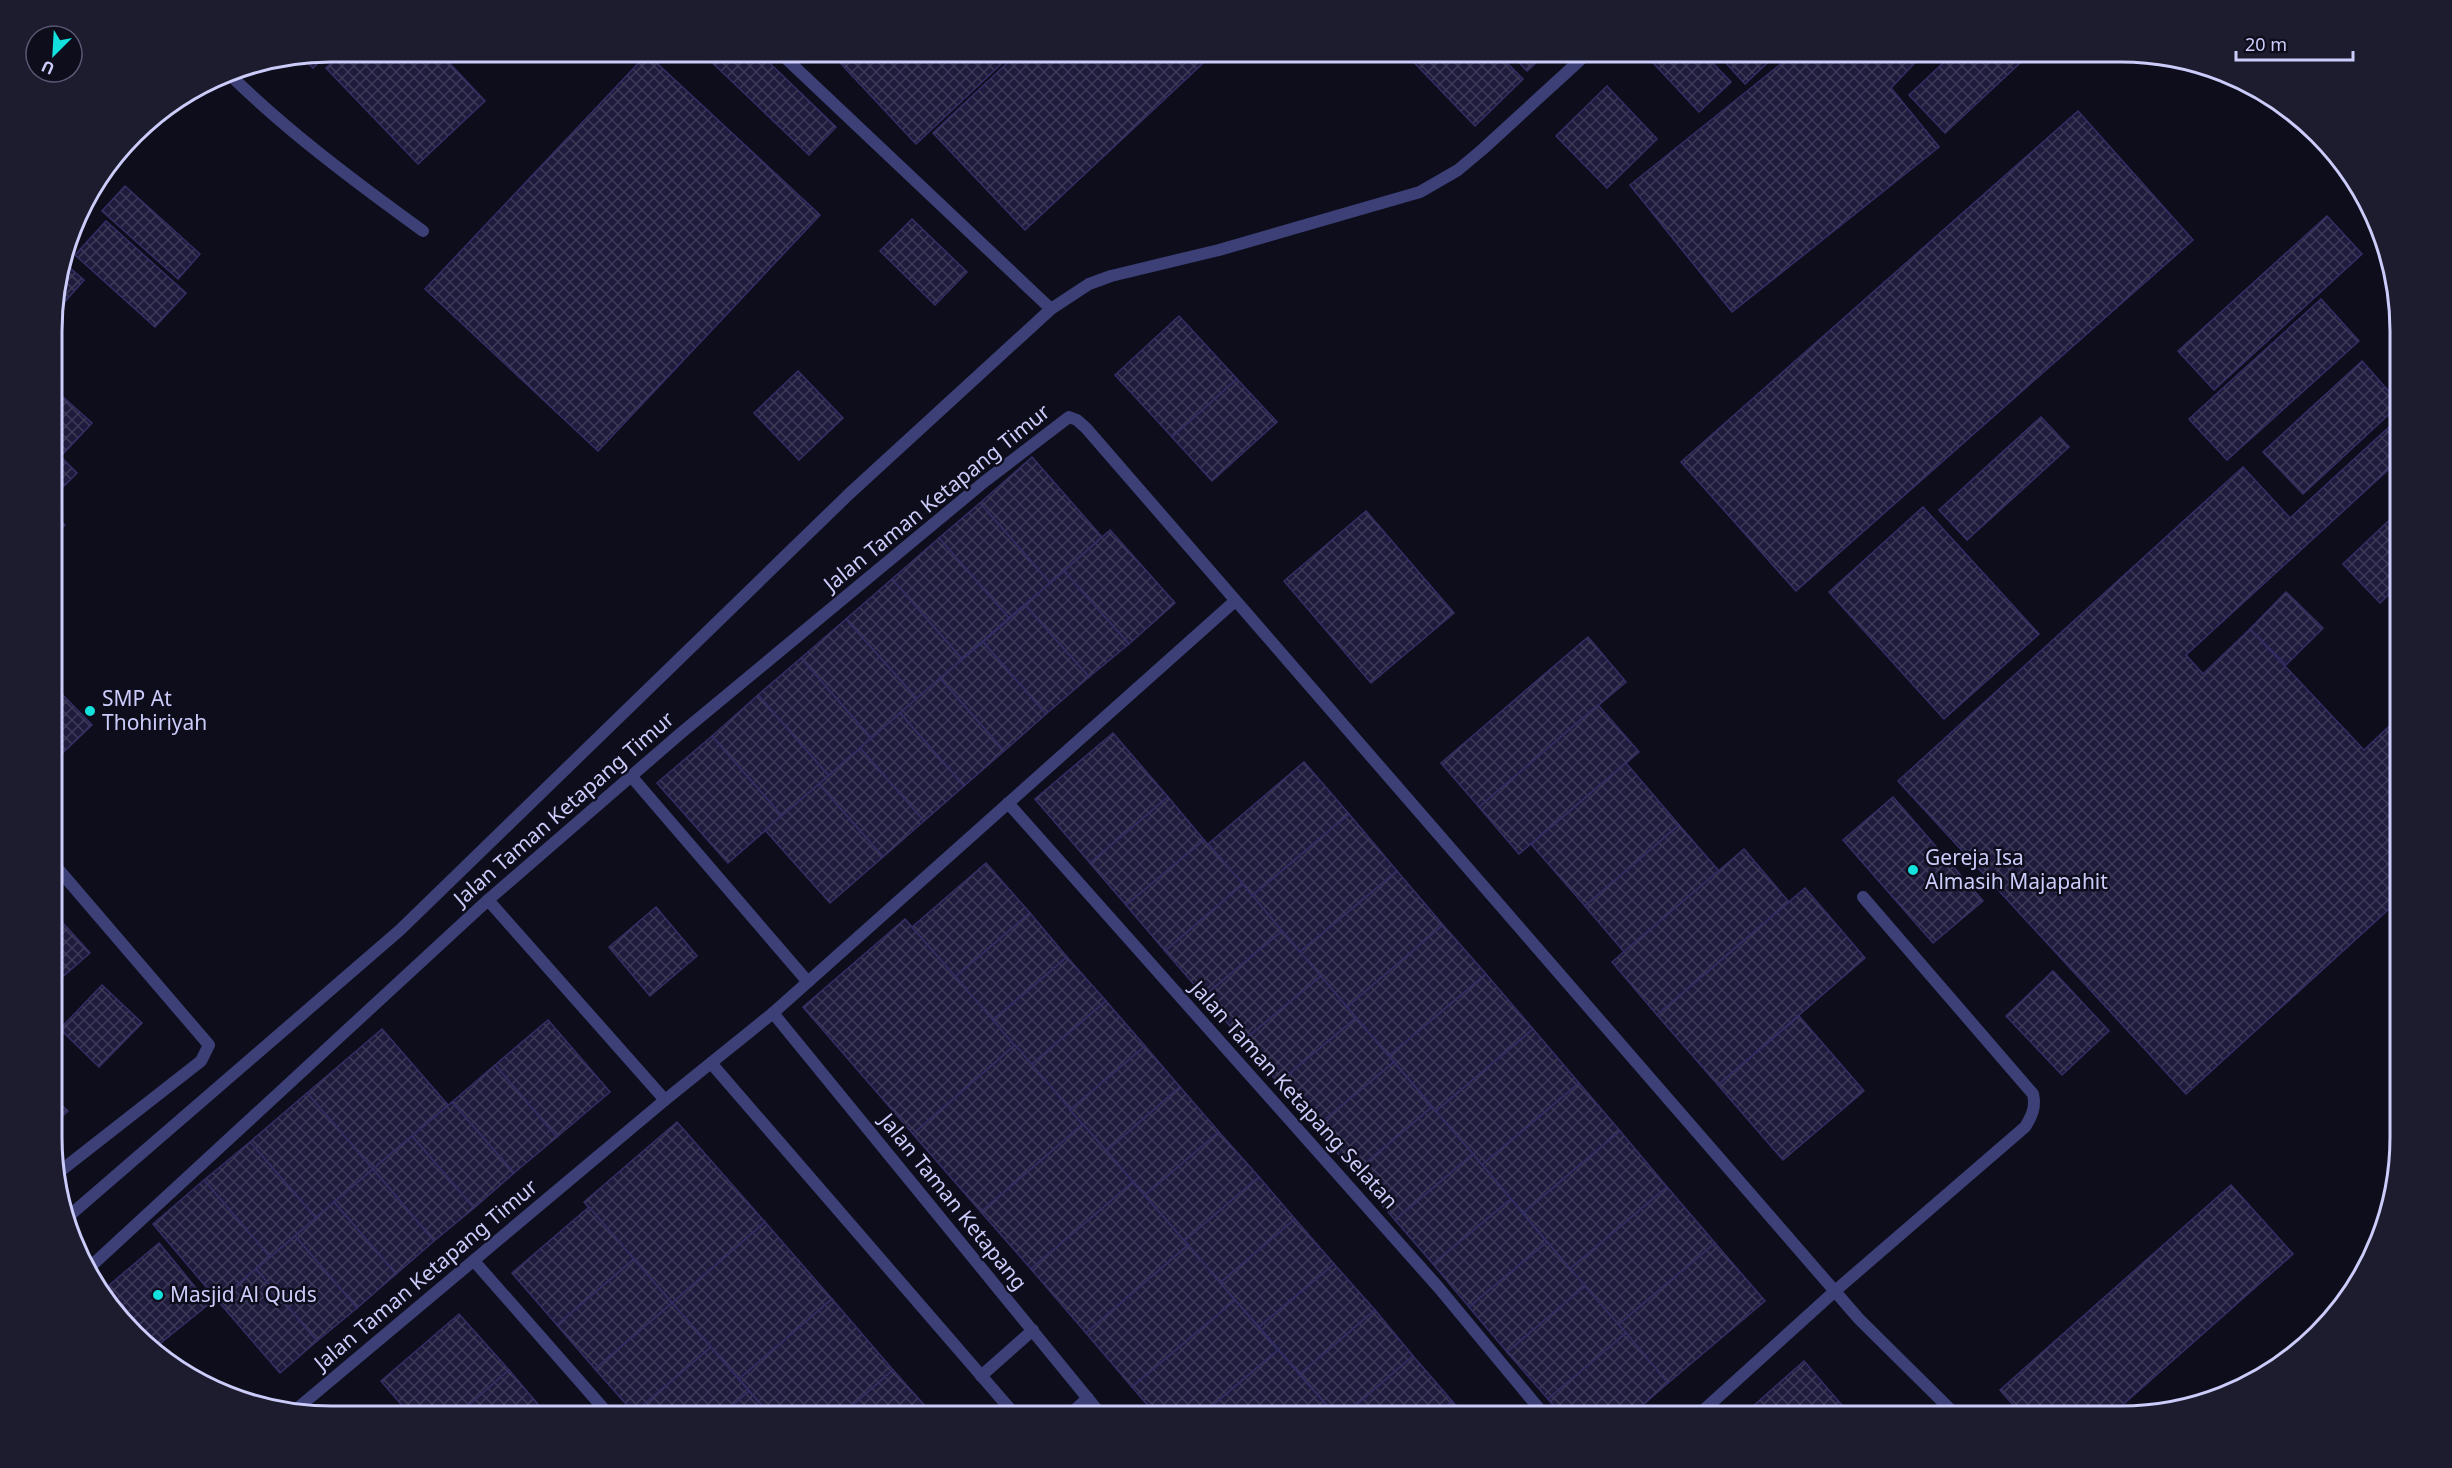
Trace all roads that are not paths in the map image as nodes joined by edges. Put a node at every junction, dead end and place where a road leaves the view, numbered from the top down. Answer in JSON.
{"nodes":[{"id":1,"x":790,"y":62,"type":"edge"},
{"id":2,"x":1578,"y":62,"type":"edge"},
{"id":3,"x":235,"y":79,"type":"edge"},
{"id":4,"x":423,"y":231,"type":"dead end"},
{"id":5,"x":1051,"y":309,"type":"junction"},
{"id":6,"x":1235,"y":601,"type":"junction"},
{"id":7,"x":631,"y":776,"type":"junction"},
{"id":8,"x":1008,"y":803,"type":"junction"},
{"id":9,"x":62,"y":873,"type":"edge"},
{"id":10,"x":1863,"y":897,"type":"dead end"},
{"id":11,"x":488,"y":900,"type":"junction"},
{"id":12,"x":808,"y":982,"type":"junction"},
{"id":13,"x":773,"y":1013,"type":"junction"},
{"id":14,"x":711,"y":1063,"type":"junction"},
{"id":15,"x":665,"y":1100,"type":"junction"},
{"id":16,"x":64,"y":1169,"type":"edge"},
{"id":17,"x":73,"y":1213,"type":"edge"},
{"id":18,"x":474,"y":1261,"type":"junction"},
{"id":19,"x":93,"y":1264,"type":"edge"},
{"id":20,"x":1835,"y":1291,"type":"junction"},
{"id":21,"x":1033,"y":1330,"type":"junction"},
{"id":22,"x":981,"y":1376,"type":"junction"},
{"id":23,"x":1088,"y":1398,"type":"junction"},
{"id":24,"x":302,"y":1405,"type":"edge"},
{"id":25,"x":601,"y":1406,"type":"edge"},
{"id":26,"x":1007,"y":1406,"type":"edge"},
{"id":27,"x":1079,"y":1406,"type":"edge"},
{"id":28,"x":1094,"y":1406,"type":"edge"},
{"id":29,"x":1537,"y":1406,"type":"edge"},
{"id":30,"x":1708,"y":1406,"type":"edge"},
{"id":31,"x":1947,"y":1406,"type":"edge"}],
"edges":[{"from":1,"to":5,"type":"street"},
{"from":2,"to":5,"type":"street"},
{"from":3,"to":4,"type":"street"},
{"from":5,"to":17,"type":"street"},
{"from":6,"to":7,"type":"street","name":"Jalan Taman Ketapang Timur"},
{"from":6,"to":8,"type":"street","name":"Jalan Taman Ketapang Timur"},
{"from":6,"to":20,"type":"street"},
{"from":7,"to":11,"type":"street","name":"Jalan Taman Ketapang Timur"},
{"from":7,"to":12,"type":"street"},
{"from":8,"to":12,"type":"street","name":"Jalan Taman Ketapang Timur"},
{"from":8,"to":29,"type":"street","name":"Jalan Taman Ketapang Selatan"},
{"from":9,"to":16,"type":"street"},
{"from":10,"to":20,"type":"street"},
{"from":11,"to":15,"type":"street"},
{"from":11,"to":19,"type":"street","name":"Jalan Taman Ketapang Timur"},
{"from":12,"to":13,"type":"street","name":"Jalan Taman Ketapang Timur"},
{"from":13,"to":14,"type":"street","name":"Jalan Taman Ketapang Timur"},
{"from":13,"to":21,"type":"street","name":"Jalan Taman Ketapang"},
{"from":14,"to":15,"type":"street","name":"Jalan Taman Ketapang Timur"},
{"from":14,"to":22,"type":"street"},
{"from":15,"to":18,"type":"street","name":"Jalan Taman Ketapang Timur"},
{"from":18,"to":24,"type":"street","name":"Jalan Taman Ketapang Timur"},
{"from":18,"to":25,"type":"street"},
{"from":20,"to":30,"type":"street"},
{"from":20,"to":31,"type":"street"},
{"from":21,"to":22,"type":"street"},
{"from":21,"to":23,"type":"street","name":"Jalan Taman Ketapang"},
{"from":22,"to":26,"type":"street"},
{"from":23,"to":27,"type":"street"},
{"from":23,"to":28,"type":"street","name":"Jalan Taman Ketapang"}]}
